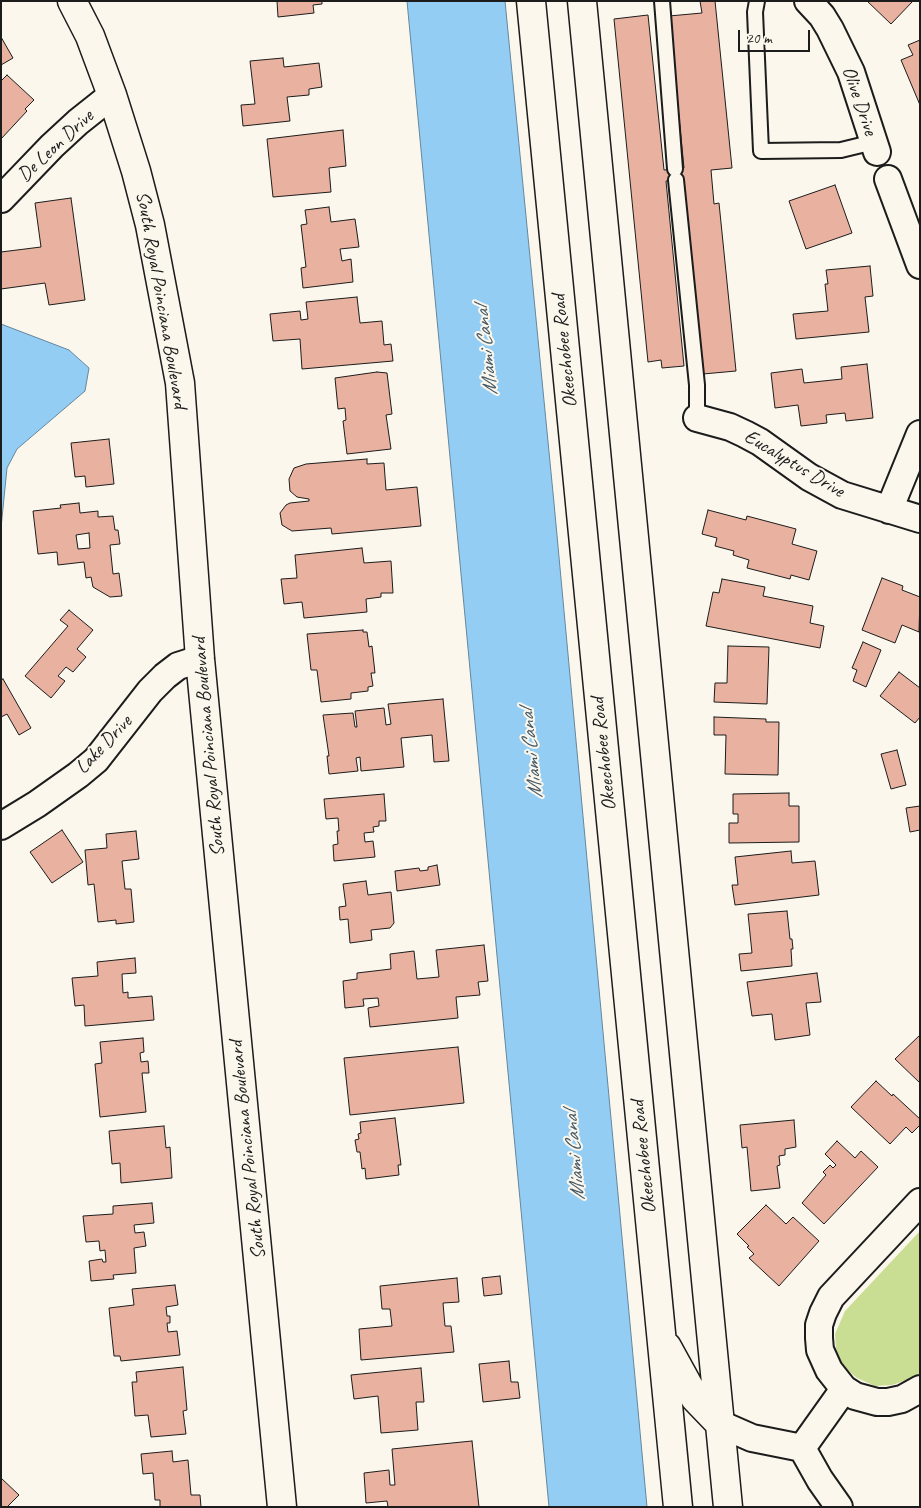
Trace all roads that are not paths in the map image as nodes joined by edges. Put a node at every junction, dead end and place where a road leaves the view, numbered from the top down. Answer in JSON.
{"nodes":[{"id":1,"x":72,"y":1,"type":"edge"},
{"id":2,"x":531,"y":1,"type":"edge"},
{"id":3,"x":582,"y":1,"type":"edge"},
{"id":4,"x":662,"y":1,"type":"edge"},
{"id":5,"x":757,"y":1,"type":"edge"},
{"id":6,"x":808,"y":1,"type":"edge"},
{"id":7,"x":112,"y":96,"type":"junction"},
{"id":8,"x":876,"y":147,"type":"joint"},
{"id":9,"x":888,"y":179,"type":"dead end"},
{"id":10,"x":1,"y":200,"type":"edge"},
{"id":11,"x":914,"y":232,"type":"edge"},
{"id":12,"x":920,"y":265,"type":"edge"},
{"id":13,"x":696,"y":418,"type":"joint"},
{"id":14,"x":920,"y":434,"type":"edge"},
{"id":15,"x":889,"y":510,"type":"junction"},
{"id":16,"x":920,"y":519,"type":"edge"},
{"id":17,"x":200,"y":659,"type":"junction"},
{"id":18,"x":1,"y":826,"type":"edge"},
{"id":19,"x":920,"y":1202,"type":"edge"},
{"id":20,"x":661,"y":1337,"type":"junction"},
{"id":21,"x":844,"y":1389,"type":"junction"},
{"id":22,"x":920,"y":1389,"type":"edge"},
{"id":23,"x":720,"y":1424,"type":"junction"},
{"id":24,"x":802,"y":1448,"type":"junction"},
{"id":25,"x":282,"y":1507,"type":"edge"},
{"id":26,"x":678,"y":1507,"type":"edge"},
{"id":27,"x":728,"y":1507,"type":"edge"},
{"id":28,"x":839,"y":1507,"type":"edge"}],
"edges":[{"from":1,"to":7,"type":"main road","name":"South Royal Poinciana Boulevard"},
{"from":2,"to":20,"type":"main road","name":"Okeechobee Road"},
{"from":3,"to":23,"type":"main road"},
{"from":4,"to":13,"type":"lane"},
{"from":5,"to":8,"type":"lane"},
{"from":6,"to":8,"type":"street","name":"Olive Drive"},
{"from":7,"to":10,"type":"street","name":"De Leon Drive"},
{"from":7,"to":17,"type":"main road","name":"South Royal Poinciana Boulevard"},
{"from":9,"to":11,"type":"street"},
{"from":11,"to":12,"type":"street"},
{"from":13,"to":15,"type":"street","name":"Eucalyptus Drive"},
{"from":14,"to":15,"type":"street"},
{"from":15,"to":16,"type":"street","name":"Eucalyptus Drive"},
{"from":17,"to":18,"type":"street","name":"Lake Drive"},
{"from":17,"to":25,"type":"main road","name":"South Royal Poinciana Boulevard"},
{"from":19,"to":21,"type":"street"},
{"from":20,"to":23,"type":"main road"},
{"from":20,"to":26,"type":"main road","name":"Okeechobee Road"},
{"from":21,"to":22,"type":"street"},
{"from":21,"to":24,"type":"street"},
{"from":23,"to":24,"type":"street"},
{"from":23,"to":27,"type":"main road"},
{"from":24,"to":28,"type":"street"}]}
